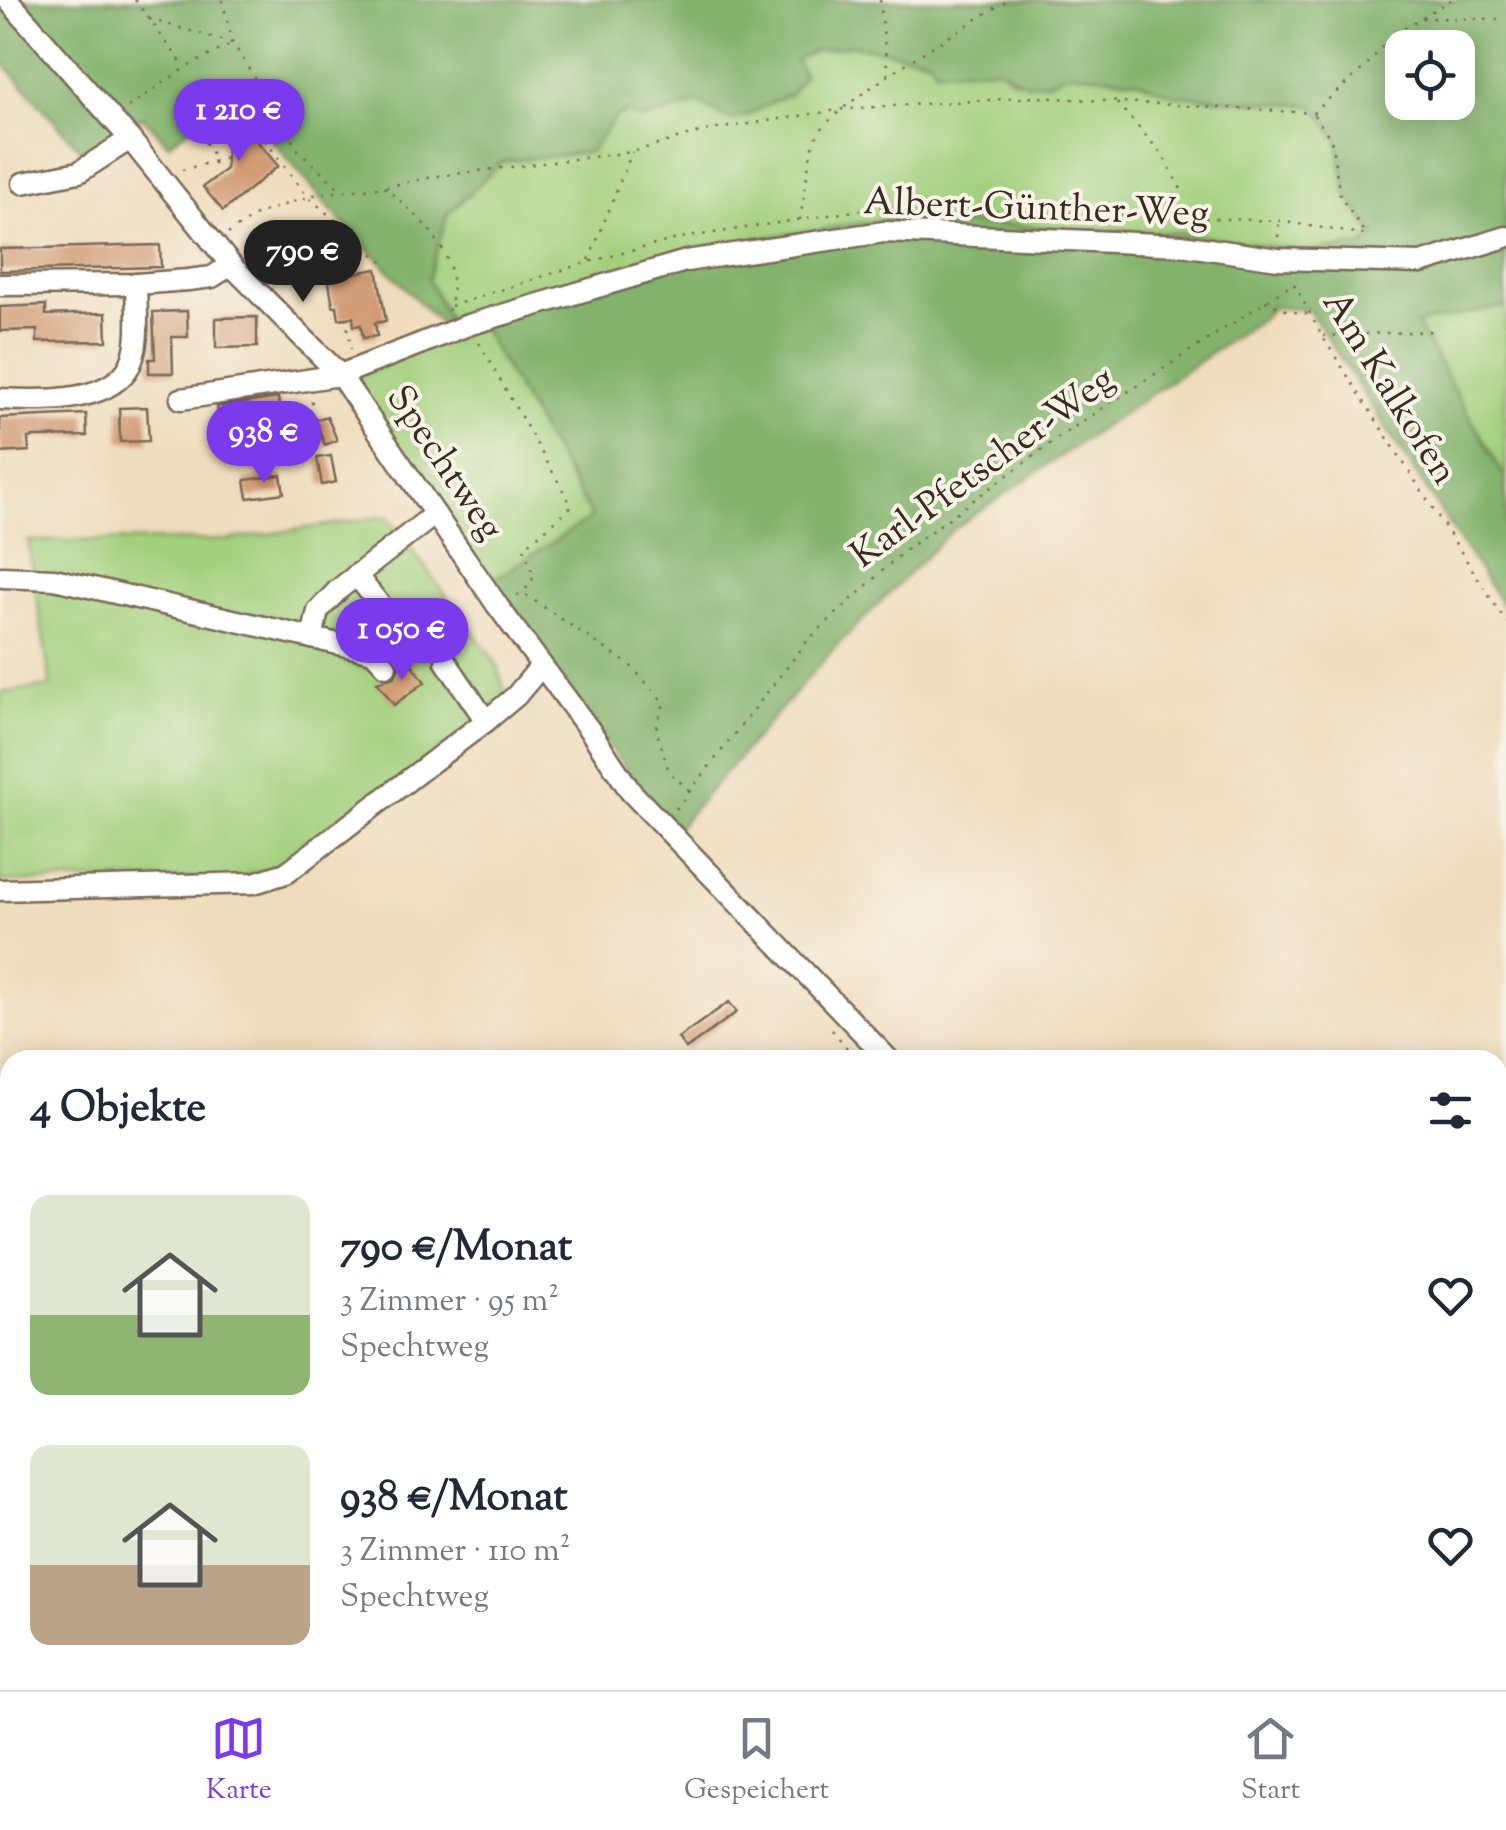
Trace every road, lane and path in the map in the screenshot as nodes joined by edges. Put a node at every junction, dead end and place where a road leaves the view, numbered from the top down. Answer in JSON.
{"nodes":[{"id":1,"x":8,"y":0,"type":"edge"},
{"id":2,"x":135,"y":0,"type":"edge"},
{"id":3,"x":222,"y":0,"type":"edge"},
{"id":4,"x":880,"y":0,"type":"edge"},
{"id":5,"x":1008,"y":0,"type":"edge"},
{"id":6,"x":1452,"y":0,"type":"edge"},
{"id":7,"x":1420,"y":18,"type":"junction"},
{"id":8,"x":1506,"y":19,"type":"edge"},
{"id":9,"x":149,"y":20,"type":"junction"},
{"id":10,"x":233,"y":43,"type":"junction"},
{"id":11,"x":184,"y":68,"type":"junction"},
{"id":12,"x":888,"y":77,"type":"junction"},
{"id":13,"x":1116,"y":102,"type":"junction"},
{"id":14,"x":844,"y":109,"type":"junction"},
{"id":15,"x":112,"y":119,"type":"junction"},
{"id":16,"x":130,"y":139,"type":"junction"},
{"id":17,"x":632,"y":152,"type":"junction"},
{"id":18,"x":226,"y":158,"type":"dead end"},
{"id":19,"x":214,"y":164,"type":"junction"},
{"id":20,"x":23,"y":183,"type":"dead end"},
{"id":21,"x":166,"y":185,"type":"junction"},
{"id":22,"x":384,"y":187,"type":"junction"},
{"id":23,"x":342,"y":191,"type":"junction"},
{"id":24,"x":308,"y":196,"type":"junction"},
{"id":25,"x":1180,"y":219,"type":"dead end"},
{"id":26,"x":1506,"y":237,"type":"edge"},
{"id":27,"x":213,"y":242,"type":"junction"},
{"id":28,"x":792,"y":246,"type":"junction"},
{"id":29,"x":588,"y":262,"type":"dead end"},
{"id":30,"x":231,"y":265,"type":"junction"},
{"id":31,"x":388,"y":266,"type":"dead end"},
{"id":32,"x":1294,"y":283,"type":"joint"},
{"id":33,"x":136,"y":284,"type":"junction"},
{"id":34,"x":0,"y":285,"type":"edge"},
{"id":35,"x":1264,"y":300,"type":"junction"},
{"id":36,"x":451,"y":306,"type":"dead end"},
{"id":37,"x":1309,"y":314,"type":"junction"},
{"id":38,"x":346,"y":318,"type":"dead end"},
{"id":39,"x":468,"y":324,"type":"junction"},
{"id":40,"x":348,"y":328,"type":"dead end"},
{"id":41,"x":1432,"y":330,"type":"dead end"},
{"id":42,"x":1322,"y":336,"type":"junction"},
{"id":43,"x":334,"y":376,"type":"junction"},
{"id":44,"x":0,"y":398,"type":"edge"},
{"id":45,"x":181,"y":399,"type":"dead end"},
{"id":46,"x":252,"y":437,"type":"dead end"},
{"id":47,"x":435,"y":514,"type":"junction"},
{"id":48,"x":356,"y":576,"type":"junction"},
{"id":49,"x":2,"y":577,"type":"edge"},
{"id":50,"x":523,"y":593,"type":"junction"},
{"id":51,"x":497,"y":606,"type":"junction"},
{"id":52,"x":392,"y":621,"type":"joint"},
{"id":53,"x":1506,"y":622,"type":"edge"},
{"id":54,"x":312,"y":638,"type":"junction"},
{"id":55,"x":446,"y":662,"type":"joint"},
{"id":56,"x":386,"y":666,"type":"dead end"},
{"id":57,"x":541,"y":666,"type":"junction"},
{"id":58,"x":486,"y":721,"type":"junction"},
{"id":59,"x":691,"y":792,"type":"junction"},
{"id":60,"x":662,"y":826,"type":"junction"},
{"id":61,"x":0,"y":890,"type":"edge"},
{"id":62,"x":879,"y":1050,"type":"edge"}],
"edges":[{"from":1,"to":15,"type":"street","name":"Spechtweg"},
{"from":2,"to":9,"type":"path"},
{"from":3,"to":10,"type":"path"},
{"from":4,"to":12,"type":"path"},
{"from":5,"to":12,"type":"path"},
{"from":6,"to":7,"type":"path"},
{"from":7,"to":8,"type":"path"},
{"from":7,"to":13,"type":"path"},
{"from":9,"to":10,"type":"path"},
{"from":9,"to":11,"type":"path"},
{"from":10,"to":11,"type":"path"},
{"from":10,"to":23,"type":"path"},
{"from":11,"to":15,"type":"path"},
{"from":12,"to":14,"type":"path"},
{"from":13,"to":14,"type":"path"},
{"from":13,"to":25,"type":"path"},
{"from":14,"to":17,"type":"path"},
{"from":14,"to":28,"type":"path"},
{"from":15,"to":16,"type":"street","name":"Spechtweg"},
{"from":16,"to":20,"type":"street"},
{"from":16,"to":21,"type":"street","name":"Spechtweg"},
{"from":17,"to":22,"type":"path"},
{"from":17,"to":29,"type":"path"},
{"from":18,"to":19,"type":"path"},
{"from":19,"to":21,"type":"path"},
{"from":19,"to":24,"type":"path"},
{"from":21,"to":27,"type":"street","name":"Spechtweg"},
{"from":22,"to":23,"type":"path"},
{"from":22,"to":36,"type":"path"},
{"from":23,"to":24,"type":"path"},
{"from":24,"to":27,"type":"path"},
{"from":24,"to":31,"type":"path"},
{"from":26,"to":28,"type":"street","name":"Albert-Günther-Weg"},
{"from":27,"to":30,"type":"street","name":"Spechtweg"},
{"from":28,"to":39,"type":"street","name":"Albert-Günther-Weg"},
{"from":30,"to":33,"type":"street"},
{"from":30,"to":43,"type":"street","name":"Spechtweg"},
{"from":32,"to":35,"type":"path","name":"Karl-Pfetscher-Weg"},
{"from":32,"to":37,"type":"path","name":"Am Kalkofen"},
{"from":33,"to":34,"type":"street"},
{"from":33,"to":44,"type":"street"},
{"from":35,"to":37,"type":"path"},
{"from":35,"to":59,"type":"path","name":"Karl-Pfetscher-Weg"},
{"from":37,"to":42,"type":"path","name":"Am Kalkofen"},
{"from":38,"to":40,"type":"path"},
{"from":39,"to":43,"type":"street","name":"Albert-Günther-Weg"},
{"from":39,"to":50,"type":"path"},
{"from":41,"to":42,"type":"path"},
{"from":42,"to":53,"type":"path","name":"Am Kalkofen"},
{"from":43,"to":45,"type":"street","name":"Albert-Günther-Weg"},
{"from":43,"to":46,"type":"path"},
{"from":43,"to":47,"type":"street","name":"Spechtweg"},
{"from":47,"to":48,"type":"street"},
{"from":47,"to":51,"type":"street","name":"Spechtweg"},
{"from":48,"to":52,"type":"street"},
{"from":48,"to":54,"type":"street"},
{"from":49,"to":54,"type":"street"},
{"from":50,"to":51,"type":"path"},
{"from":50,"to":59,"type":"path"},
{"from":51,"to":57,"type":"street","name":"Spechtweg"},
{"from":52,"to":55,"type":"path"},
{"from":54,"to":56,"type":"street"},
{"from":55,"to":58,"type":"street"},
{"from":57,"to":58,"type":"street"},
{"from":57,"to":60,"type":"street","name":"Spechtweg"},
{"from":58,"to":61,"type":"street"},
{"from":59,"to":60,"type":"path","name":"Karl-Pfetscher-Weg"},
{"from":60,"to":62,"type":"street","name":"Spechtweg"}]}
